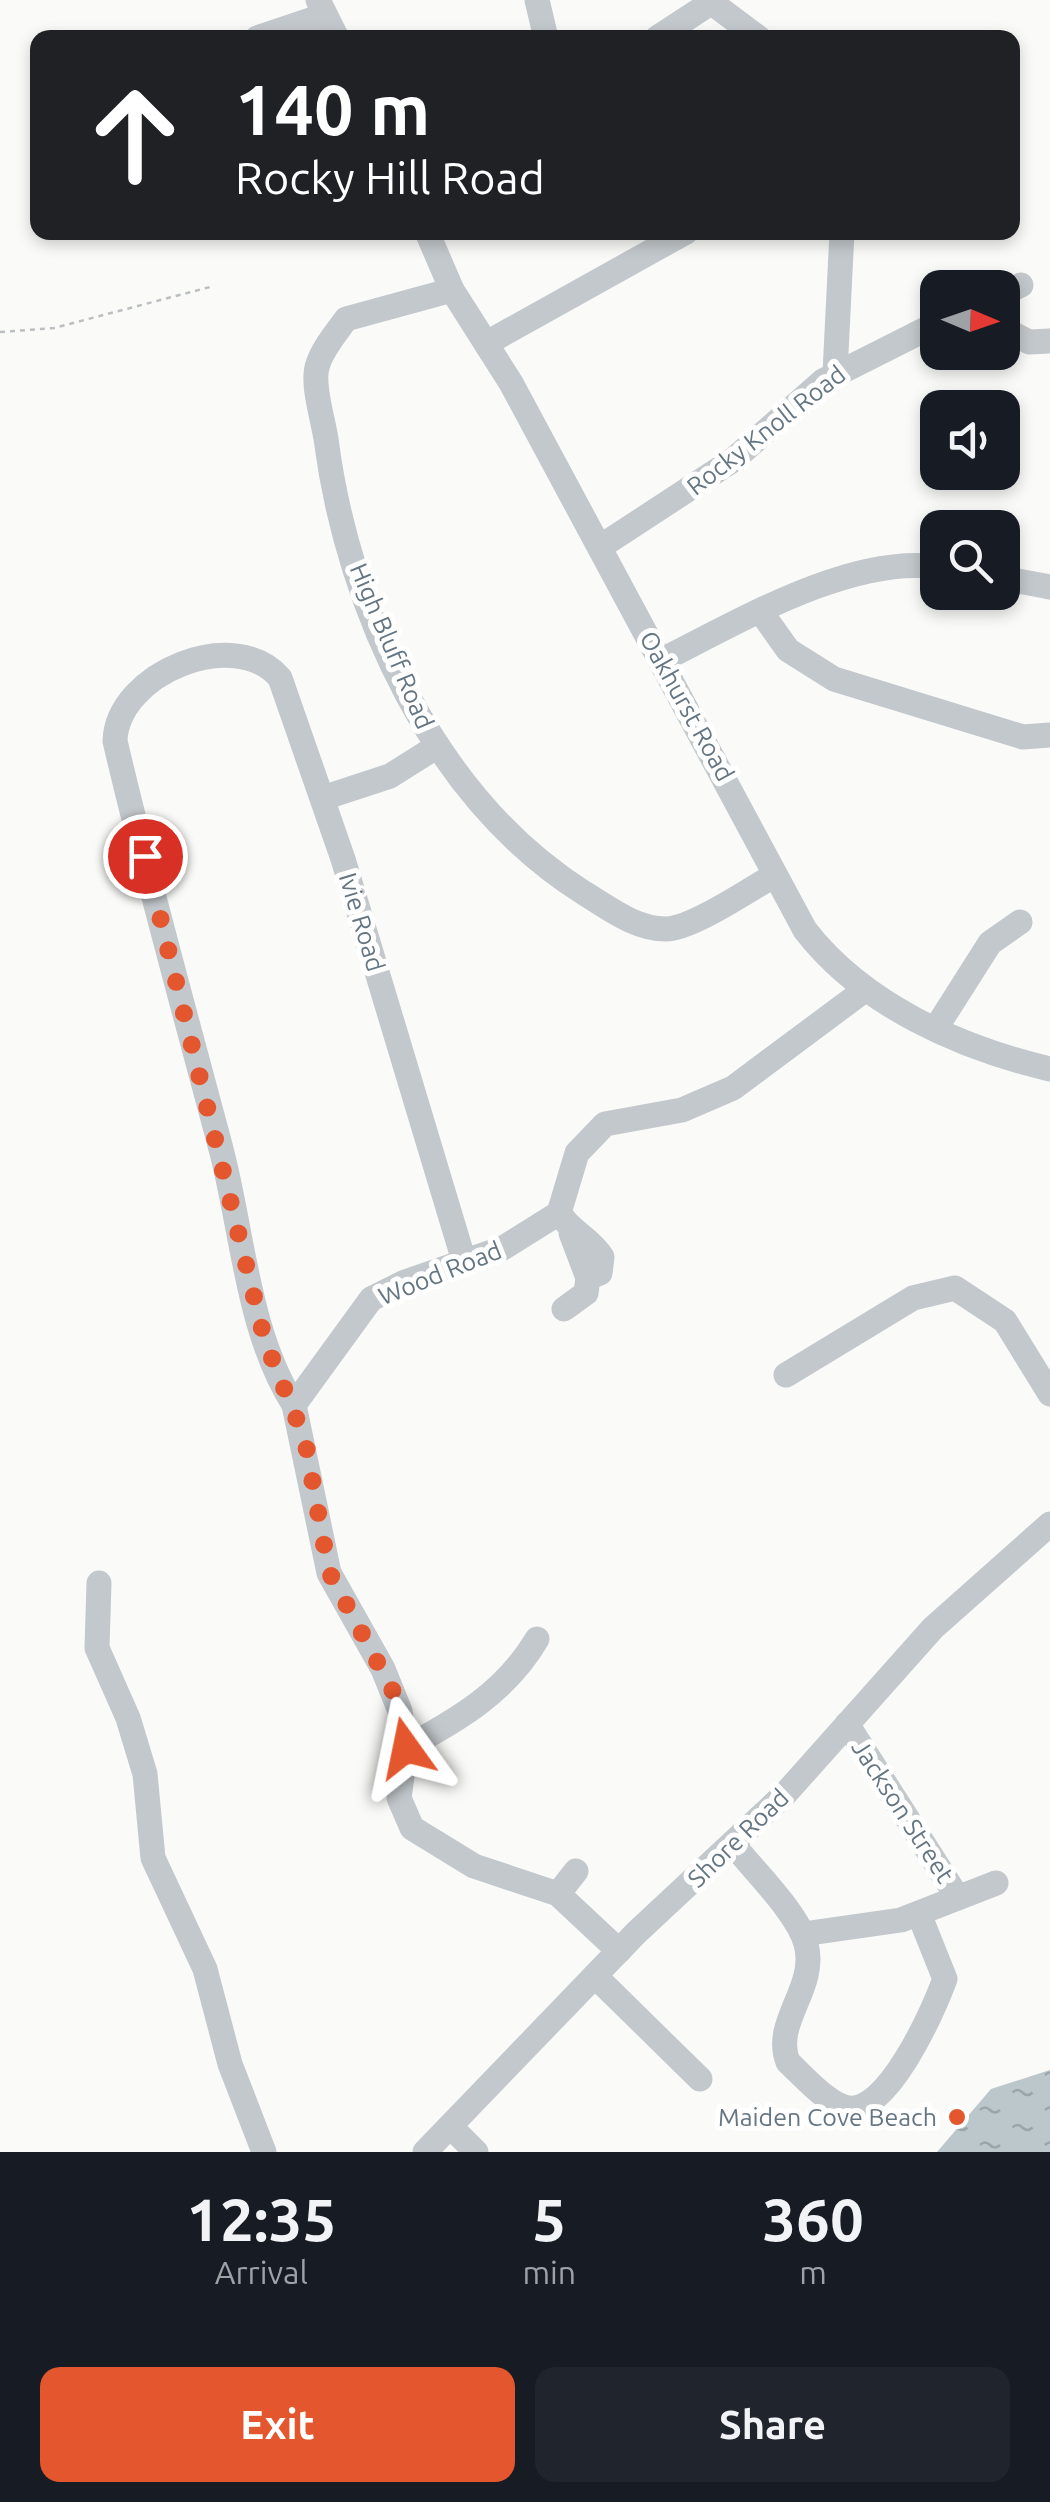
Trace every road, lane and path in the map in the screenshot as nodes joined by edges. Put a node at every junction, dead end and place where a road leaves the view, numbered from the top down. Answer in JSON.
{"nodes":[{"id":1,"x":537,"y":0,"type":"edge"},
{"id":2,"x":714,"y":2,"type":"edge"},
{"id":3,"x":327,"y":18,"type":"edge"},
{"id":4,"x":285,"y":30,"type":"edge"},
{"id":5,"x":544,"y":30,"type":"edge"},
{"id":6,"x":670,"y":30,"type":"edge"},
{"id":7,"x":749,"y":30,"type":"edge"},
{"id":8,"x":430,"y":240,"type":"edge"},
{"id":9,"x":672,"y":240,"type":"edge"},
{"id":10,"x":842,"y":240,"type":"edge"},
{"id":11,"x":210,"y":288,"type":"dead end"},
{"id":12,"x":452,"y":290,"type":"junction"},
{"id":13,"x":0,"y":332,"type":"edge"},
{"id":14,"x":920,"y":333,"type":"edge"},
{"id":15,"x":1020,"y":337,"type":"edge"},
{"id":16,"x":1050,"y":341,"type":"edge"},
{"id":17,"x":487,"y":342,"type":"junction"},
{"id":18,"x":835,"y":373,"type":"junction"},
{"id":19,"x":600,"y":548,"type":"junction"},
{"id":20,"x":920,"y":564,"type":"edge"},
{"id":21,"x":1020,"y":581,"type":"edge"},
{"id":22,"x":1050,"y":587,"type":"edge"},
{"id":23,"x":762,"y":612,"type":"junction"},
{"id":24,"x":662,"y":660,"type":"junction"},
{"id":25,"x":1050,"y":735,"type":"edge"},
{"id":26,"x":436,"y":748,"type":"junction"},
{"id":27,"x":323,"y":798,"type":"junction"},
{"id":28,"x":774,"y":876,"type":"junction"},
{"id":29,"x":1020,"y":922,"type":"dead end"},
{"id":30,"x":866,"y":989,"type":"junction"},
{"id":31,"x":936,"y":1028,"type":"junction"},
{"id":32,"x":1050,"y":1069,"type":"edge"},
{"id":33,"x":565,"y":1223,"type":"junction"},
{"id":34,"x":464,"y":1261,"type":"junction"},
{"id":35,"x":564,"y":1310,"type":"dead end"},
{"id":36,"x":786,"y":1375,"type":"dead end"},
{"id":37,"x":1050,"y":1394,"type":"edge"},
{"id":38,"x":294,"y":1405,"type":"junction"},
{"id":39,"x":1050,"y":1524,"type":"edge"},
{"id":40,"x":99,"y":1582,"type":"dead end"},
{"id":41,"x":538,"y":1640,"type":"dead end"},
{"id":42,"x":847,"y":1724,"type":"junction"},
{"id":43,"x":406,"y":1748,"type":"junction"},
{"id":44,"x":732,"y":1844,"type":"junction"},
{"id":45,"x":576,"y":1872,"type":"dead end"},
{"id":46,"x":996,"y":1883,"type":"dead end"},
{"id":47,"x":558,"y":1894,"type":"junction"},
{"id":48,"x":958,"y":1898,"type":"junction"},
{"id":49,"x":918,"y":1914,"type":"junction"},
{"id":50,"x":803,"y":1934,"type":"junction"},
{"id":51,"x":619,"y":1951,"type":"junction"},
{"id":52,"x":595,"y":1976,"type":"junction"},
{"id":53,"x":700,"y":2080,"type":"dead end"},
{"id":54,"x":452,"y":2128,"type":"junction"},
{"id":55,"x":264,"y":2152,"type":"edge"},
{"id":56,"x":425,"y":2152,"type":"edge"},
{"id":57,"x":476,"y":2152,"type":"edge"}],
"edges":[{"from":1,"to":5,"type":"street"},
{"from":2,"to":6,"type":"street"},
{"from":2,"to":7,"type":"street"},
{"from":3,"to":4,"type":"street"},
{"from":8,"to":12,"type":"street","name":"Oakhurst Road"},
{"from":9,"to":17,"type":"street"},
{"from":10,"to":18,"type":"street"},
{"from":11,"to":13,"type":"path"},
{"from":12,"to":17,"type":"street","name":"Oakhurst Road"},
{"from":12,"to":26,"type":"street","name":"High Bluff Road"},
{"from":14,"to":18,"type":"street","name":"Rocky Knoll Road"},
{"from":15,"to":16,"type":"street"},
{"from":17,"to":19,"type":"street","name":"Oakhurst Road"},
{"from":18,"to":19,"type":"street","name":"Rocky Knoll Road"},
{"from":19,"to":24,"type":"street","name":"Oakhurst Road"},
{"from":20,"to":23,"type":"street"},
{"from":21,"to":22,"type":"street"},
{"from":23,"to":24,"type":"street"},
{"from":23,"to":25,"type":"street"},
{"from":24,"to":28,"type":"street","name":"Oakhurst Road"},
{"from":26,"to":27,"type":"street"},
{"from":26,"to":28,"type":"street","name":"High Bluff Road"},
{"from":27,"to":34,"type":"street","name":"Ivie Road"},
{"from":27,"to":38,"type":"street","name":"Ivie Road"},
{"from":28,"to":30,"type":"street","name":"Oakhurst Road"},
{"from":29,"to":31,"type":"street"},
{"from":30,"to":31,"type":"street","name":"Oakhurst Road"},
{"from":30,"to":33,"type":"street"},
{"from":31,"to":32,"type":"street","name":"Oakhurst Road"},
{"from":33,"to":34,"type":"street","name":"Wood Road"},
{"from":33,"to":35,"type":"street"},
{"from":34,"to":38,"type":"street","name":"Wood Road"},
{"from":36,"to":37,"type":"street"},
{"from":38,"to":43,"type":"street"},
{"from":39,"to":42,"type":"street","name":"Shore Road"},
{"from":40,"to":55,"type":"street"},
{"from":41,"to":43,"type":"street"},
{"from":42,"to":44,"type":"street","name":"Shore Road"},
{"from":42,"to":48,"type":"street","name":"Jackson Street"},
{"from":43,"to":47,"type":"street"},
{"from":44,"to":50,"type":"street"},
{"from":44,"to":51,"type":"street","name":"Shore Road"},
{"from":45,"to":47,"type":"street"},
{"from":46,"to":48,"type":"street"},
{"from":47,"to":51,"type":"street"},
{"from":48,"to":49,"type":"street"},
{"from":49,"to":50,"type":"street"},
{"from":49,"to":50,"type":"street"},
{"from":51,"to":52,"type":"street","name":"Shore Road"},
{"from":52,"to":53,"type":"street"},
{"from":52,"to":54,"type":"street","name":"Shore Road"},
{"from":54,"to":56,"type":"street","name":"Shore Road"},
{"from":54,"to":57,"type":"street"}]}
